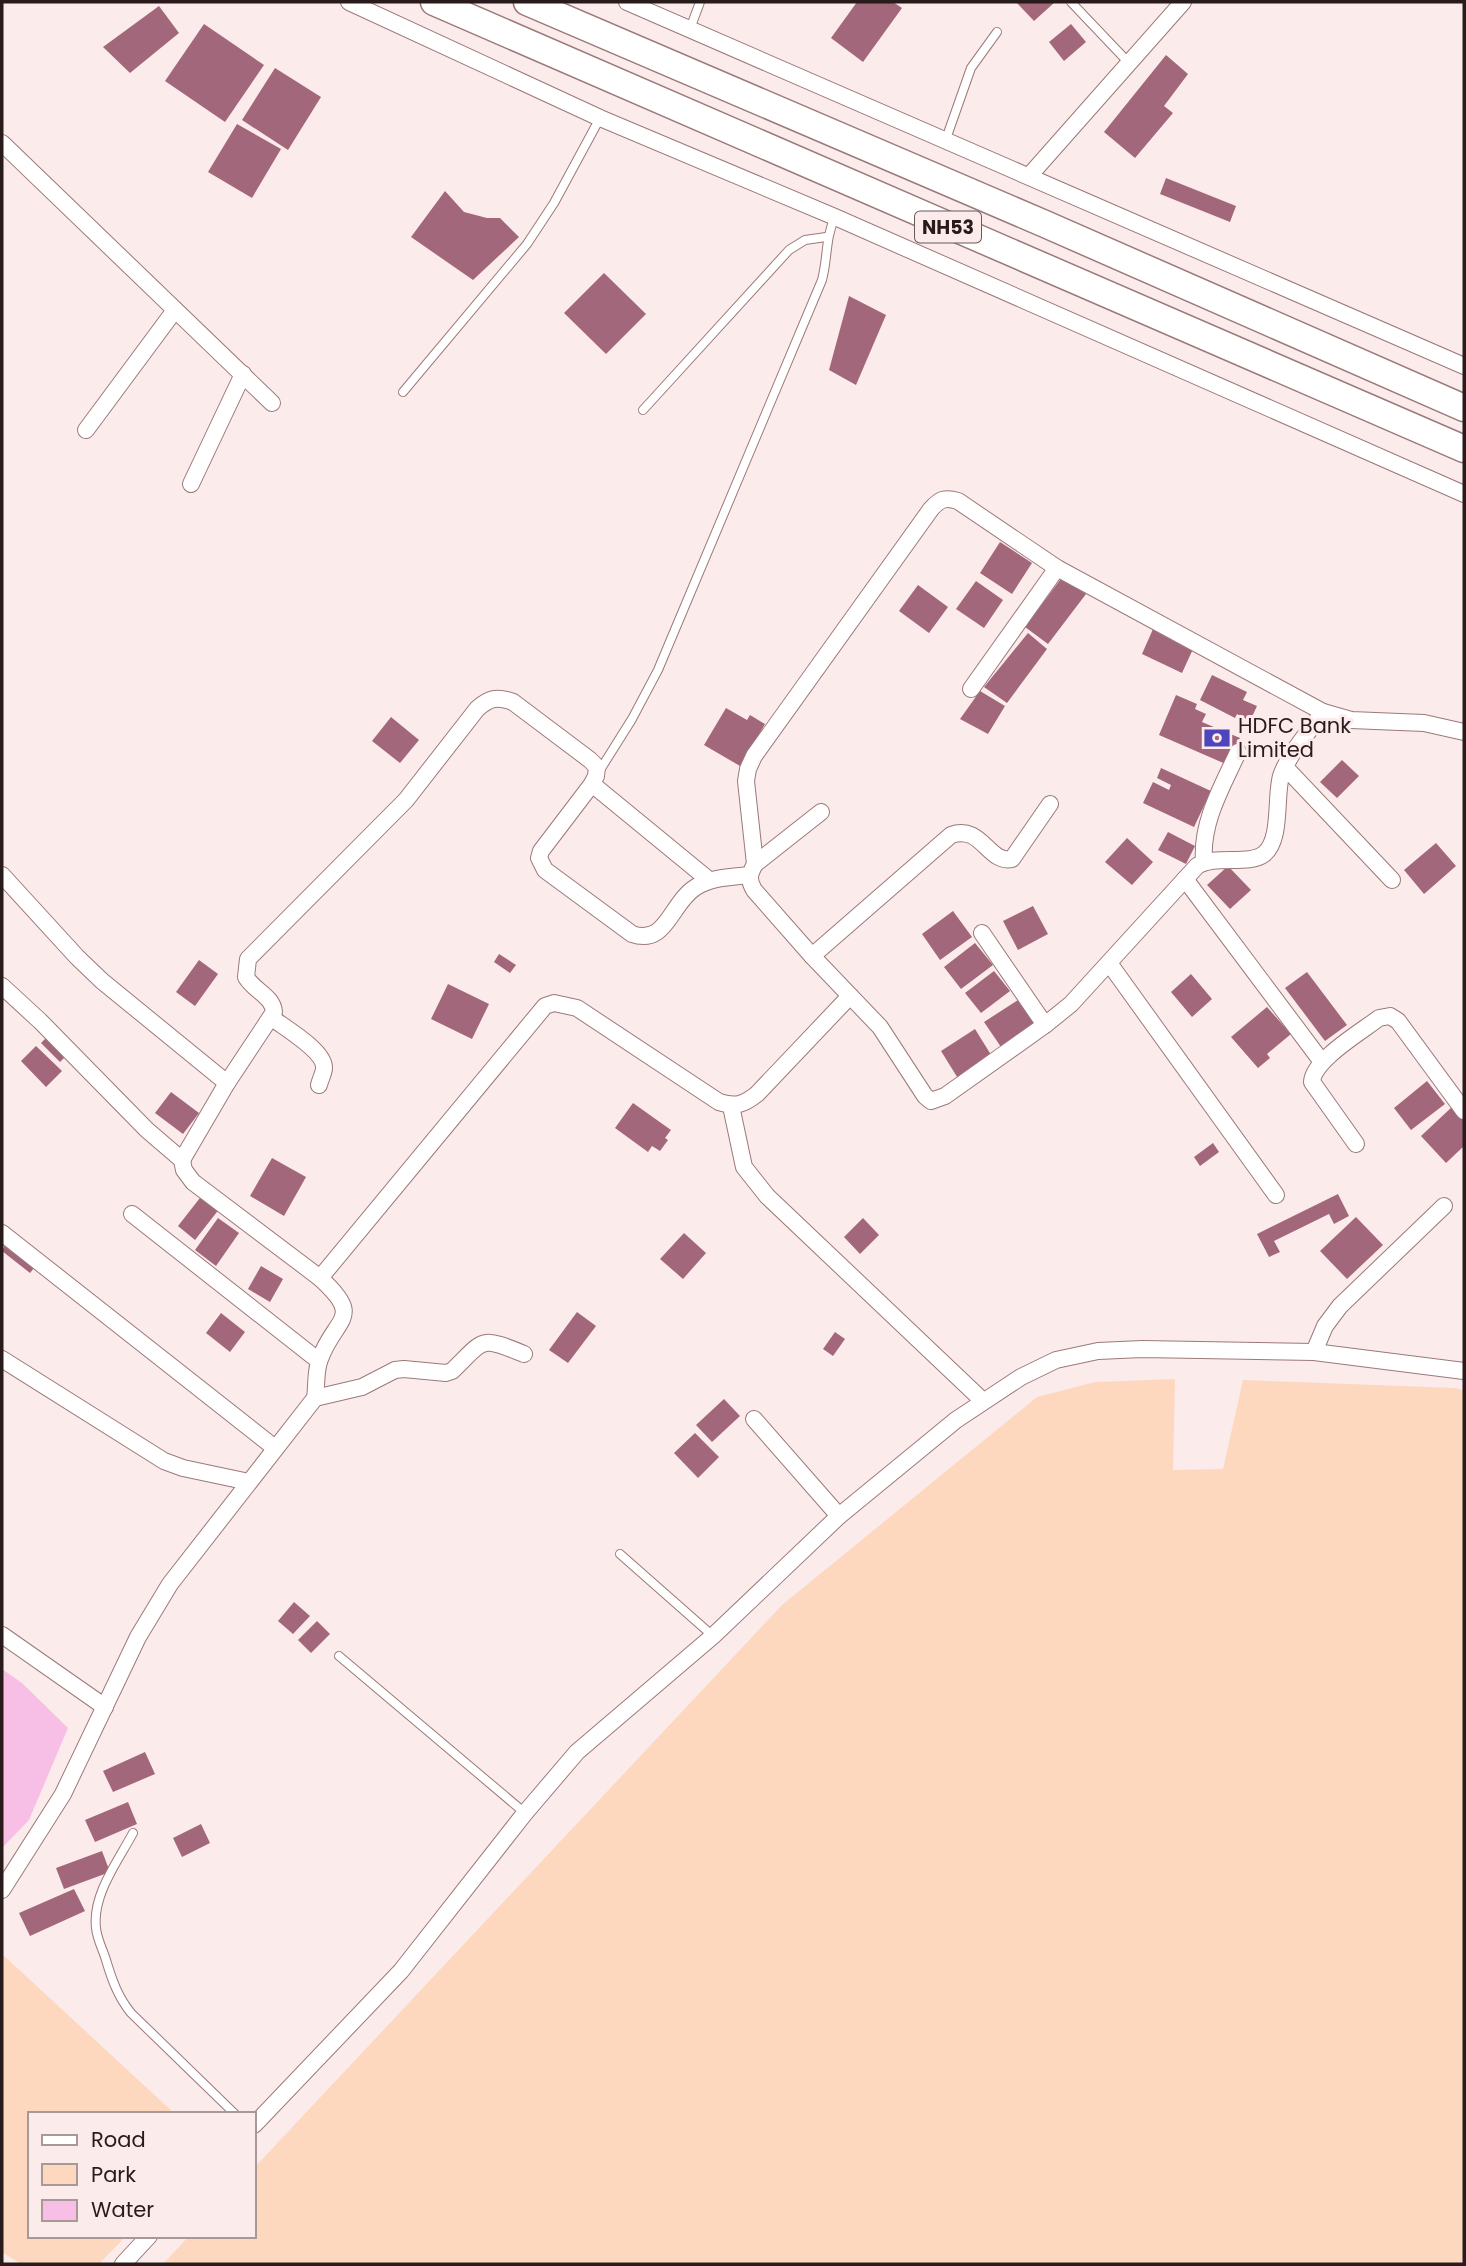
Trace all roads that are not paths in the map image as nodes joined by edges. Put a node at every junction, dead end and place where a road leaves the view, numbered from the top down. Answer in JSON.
{"nodes":[{"id":1,"x":349,"y":2,"type":"edge"},
{"id":2,"x":434,"y":2,"type":"edge"},
{"id":3,"x":527,"y":2,"type":"edge"},
{"id":4,"x":628,"y":2,"type":"edge"},
{"id":5,"x":700,"y":2,"type":"edge"},
{"id":6,"x":1071,"y":2,"type":"edge"},
{"id":7,"x":1183,"y":2,"type":"edge"},
{"id":8,"x":690,"y":29,"type":"junction"},
{"id":9,"x":997,"y":32,"type":"dead end"},
{"id":10,"x":1129,"y":63,"type":"junction"},
{"id":11,"x":600,"y":118,"type":"junction"},
{"id":12,"x":946,"y":139,"type":"junction"},
{"id":13,"x":2,"y":143,"type":"edge"},
{"id":14,"x":1030,"y":175,"type":"junction"},
{"id":15,"x":835,"y":217,"type":"junction"},
{"id":16,"x":826,"y":237,"type":"junction"},
{"id":17,"x":175,"y":310,"type":"junction"},
{"id":18,"x":1464,"y":366,"type":"edge"},
{"id":19,"x":243,"y":374,"type":"junction"},
{"id":20,"x":403,"y":392,"type":"dead end"},
{"id":21,"x":272,"y":403,"type":"dead end"},
{"id":22,"x":1464,"y":408,"type":"edge"},
{"id":23,"x":643,"y":410,"type":"dead end"},
{"id":24,"x":86,"y":430,"type":"dead end"},
{"id":25,"x":1464,"y":449,"type":"edge"},
{"id":26,"x":191,"y":484,"type":"dead end"},
{"id":27,"x":1464,"y":494,"type":"edge"},
{"id":28,"x":1056,"y":568,"type":"junction"},
{"id":29,"x":971,"y":689,"type":"dead end"},
{"id":30,"x":1322,"y":712,"type":"junction"},
{"id":31,"x":1464,"y":732,"type":"edge"},
{"id":32,"x":1238,"y":752,"type":"dead end"},
{"id":33,"x":1285,"y":767,"type":"junction"},
{"id":34,"x":594,"y":780,"type":"junction"},
{"id":35,"x":1050,"y":804,"type":"dead end"},
{"id":36,"x":821,"y":812,"type":"dead end"},
{"id":37,"x":1204,"y":861,"type":"junction"},
{"id":38,"x":752,"y":870,"type":"junction"},
{"id":39,"x":2,"y":875,"type":"edge"},
{"id":40,"x":1185,"y":879,"type":"junction"},
{"id":41,"x":709,"y":880,"type":"junction"},
{"id":42,"x":1392,"y":880,"type":"dead end"},
{"id":43,"x":982,"y":933,"type":"dead end"},
{"id":44,"x":812,"y":956,"type":"junction"},
{"id":45,"x":1109,"y":963,"type":"junction"},
{"id":46,"x":2,"y":986,"type":"edge"},
{"id":47,"x":850,"y":996,"type":"junction"},
{"id":48,"x":272,"y":1018,"type":"junction"},
{"id":49,"x":1045,"y":1025,"type":"junction"},
{"id":50,"x":1322,"y":1062,"type":"junction"},
{"id":51,"x":227,"y":1083,"type":"junction"},
{"id":52,"x":319,"y":1084,"type":"dead end"},
{"id":53,"x":731,"y":1106,"type":"junction"},
{"id":54,"x":1464,"y":1111,"type":"edge"},
{"id":55,"x":1356,"y":1143,"type":"dead end"},
{"id":56,"x":182,"y":1160,"type":"junction"},
{"id":57,"x":1276,"y":1195,"type":"dead end"},
{"id":58,"x":1444,"y":1206,"type":"dead end"},
{"id":59,"x":132,"y":1214,"type":"dead end"},
{"id":60,"x":2,"y":1233,"type":"edge"},
{"id":61,"x":320,"y":1278,"type":"junction"},
{"id":62,"x":1314,"y":1352,"type":"junction"},
{"id":63,"x":524,"y":1354,"type":"dead end"},
{"id":64,"x":2,"y":1359,"type":"edge"},
{"id":65,"x":319,"y":1362,"type":"junction"},
{"id":66,"x":1464,"y":1371,"type":"edge"},
{"id":67,"x":315,"y":1398,"type":"junction"},
{"id":68,"x":983,"y":1401,"type":"junction"},
{"id":69,"x":754,"y":1419,"type":"dead end"},
{"id":70,"x":275,"y":1448,"type":"junction"},
{"id":71,"x":249,"y":1482,"type":"junction"},
{"id":72,"x":839,"y":1516,"type":"junction"},
{"id":73,"x":620,"y":1554,"type":"dead end"},
{"id":74,"x":2,"y":1635,"type":"edge"},
{"id":75,"x":713,"y":1636,"type":"junction"},
{"id":76,"x":338,"y":1656,"type":"dead end"},
{"id":77,"x":105,"y":1707,"type":"junction"},
{"id":78,"x":525,"y":1813,"type":"junction"},
{"id":79,"x":133,"y":1833,"type":"dead end"},
{"id":80,"x":2,"y":1890,"type":"edge"},
{"id":81,"x":233,"y":2112,"type":"edge"},
{"id":82,"x":256,"y":2123,"type":"edge"},
{"id":83,"x":147,"y":2238,"type":"edge"},
{"id":84,"x":122,"y":2264,"type":"edge"}],
"edges":[{"from":1,"to":11,"type":"street"},
{"from":2,"to":25,"type":"highway","number":"NH53"},
{"from":3,"to":22,"type":"highway","number":"NH53"},
{"from":4,"to":8,"type":"street"},
{"from":5,"to":8,"type":"lane"},
{"from":6,"to":10,"type":"lane"},
{"from":7,"to":10,"type":"street"},
{"from":8,"to":12,"type":"street"},
{"from":9,"to":12,"type":"lane"},
{"from":10,"to":14,"type":"street"},
{"from":11,"to":15,"type":"street"},
{"from":11,"to":20,"type":"lane"},
{"from":12,"to":14,"type":"street"},
{"from":13,"to":17,"type":"street"},
{"from":14,"to":18,"type":"street"},
{"from":15,"to":16,"type":"lane"},
{"from":15,"to":27,"type":"street"},
{"from":16,"to":23,"type":"lane"},
{"from":16,"to":34,"type":"lane"},
{"from":17,"to":19,"type":"street"},
{"from":17,"to":24,"type":"street"},
{"from":19,"to":21,"type":"street"},
{"from":19,"to":26,"type":"street"},
{"from":28,"to":29,"type":"street"},
{"from":28,"to":30,"type":"street"},
{"from":28,"to":38,"type":"street"},
{"from":30,"to":31,"type":"street"},
{"from":30,"to":33,"type":"street"},
{"from":32,"to":37,"type":"street"},
{"from":33,"to":37,"type":"street"},
{"from":33,"to":42,"type":"street"},
{"from":34,"to":41,"type":"street"},
{"from":34,"to":41,"type":"street"},
{"from":34,"to":48,"type":"street"},
{"from":35,"to":44,"type":"street"},
{"from":36,"to":38,"type":"street"},
{"from":37,"to":40,"type":"street"},
{"from":38,"to":41,"type":"street"},
{"from":38,"to":44,"type":"street"},
{"from":39,"to":51,"type":"street"},
{"from":40,"to":45,"type":"street"},
{"from":40,"to":50,"type":"street"},
{"from":43,"to":49,"type":"street"},
{"from":44,"to":47,"type":"street"},
{"from":45,"to":49,"type":"street"},
{"from":45,"to":57,"type":"street"},
{"from":46,"to":56,"type":"street"},
{"from":47,"to":49,"type":"street"},
{"from":47,"to":53,"type":"street"},
{"from":48,"to":51,"type":"street"},
{"from":48,"to":52,"type":"street"},
{"from":50,"to":54,"type":"street"},
{"from":50,"to":55,"type":"street"},
{"from":51,"to":56,"type":"street"},
{"from":53,"to":61,"type":"street"},
{"from":53,"to":68,"type":"street"},
{"from":56,"to":61,"type":"street"},
{"from":58,"to":62,"type":"street"},
{"from":59,"to":65,"type":"street"},
{"from":60,"to":70,"type":"street"},
{"from":61,"to":65,"type":"street"},
{"from":62,"to":66,"type":"street"},
{"from":62,"to":68,"type":"street"},
{"from":63,"to":67,"type":"street"},
{"from":64,"to":71,"type":"street"},
{"from":65,"to":67,"type":"street"},
{"from":67,"to":70,"type":"street"},
{"from":68,"to":72,"type":"street"},
{"from":69,"to":72,"type":"street"},
{"from":70,"to":71,"type":"street"},
{"from":71,"to":77,"type":"street"},
{"from":72,"to":75,"type":"street"},
{"from":73,"to":75,"type":"lane"},
{"from":74,"to":77,"type":"street"},
{"from":75,"to":78,"type":"street"},
{"from":76,"to":78,"type":"lane"},
{"from":77,"to":80,"type":"street"},
{"from":78,"to":82,"type":"street"},
{"from":79,"to":81,"type":"lane"},
{"from":83,"to":84,"type":"street"}]}
